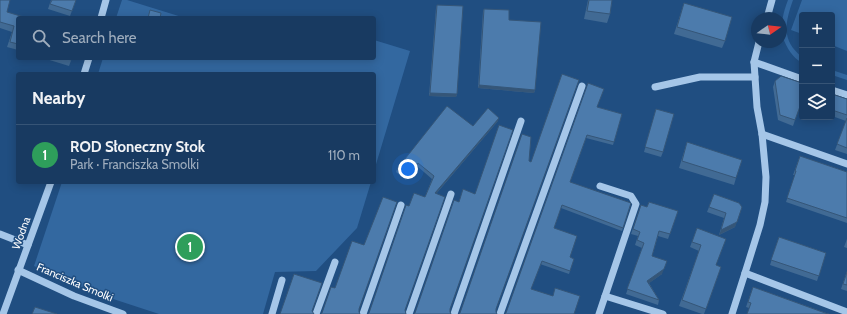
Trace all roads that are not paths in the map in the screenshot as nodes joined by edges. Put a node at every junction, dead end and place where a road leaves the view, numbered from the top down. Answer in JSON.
{"nodes":[{"id":1,"x":106,"y":0,"type":"edge"},
{"id":2,"x":772,"y":0,"type":"edge"},
{"id":3,"x":768,"y":12,"type":"edge"},
{"id":4,"x":102,"y":16,"type":"edge"},
{"id":5,"x":758,"y":48,"type":"edge"},
{"id":6,"x":88,"y":60,"type":"edge"},
{"id":7,"x":754,"y":62,"type":"junction"},
{"id":8,"x":85,"y":72,"type":"edge"},
{"id":9,"x":755,"y":77,"type":"junction"},
{"id":10,"x":799,"y":78,"type":"edge"},
{"id":11,"x":582,"y":86,"type":"dead end"},
{"id":12,"x":655,"y":87,"type":"dead end"},
{"id":13,"x":835,"y":91,"type":"edge"},
{"id":14,"x":847,"y":95,"type":"edge"},
{"id":15,"x":521,"y":121,"type":"dead end"},
{"id":16,"x":762,"y":134,"type":"junction"},
{"id":17,"x":847,"y":164,"type":"edge"},
{"id":18,"x":50,"y":184,"type":"edge"},
{"id":19,"x":600,"y":186,"type":"dead end"},
{"id":20,"x":451,"y":194,"type":"dead end"},
{"id":21,"x":402,"y":205,"type":"dead end"},
{"id":22,"x":0,"y":234,"type":"edge"},
{"id":23,"x":28,"y":245,"type":"junction"},
{"id":24,"x":335,"y":262,"type":"dead end"},
{"id":25,"x":18,"y":270,"type":"junction"},
{"id":26,"x":746,"y":273,"type":"junction"},
{"id":27,"x":282,"y":280,"type":"dead end"},
{"id":28,"x":605,"y":296,"type":"junction"},
{"id":29,"x":847,"y":312,"type":"edge"},
{"id":30,"x":2,"y":314,"type":"edge"},
{"id":31,"x":123,"y":314,"type":"edge"},
{"id":32,"x":272,"y":314,"type":"edge"},
{"id":33,"x":316,"y":314,"type":"edge"},
{"id":34,"x":363,"y":314,"type":"edge"},
{"id":35,"x":409,"y":314,"type":"edge"},
{"id":36,"x":454,"y":314,"type":"edge"},
{"id":37,"x":500,"y":314,"type":"edge"},
{"id":38,"x":599,"y":314,"type":"edge"},
{"id":39,"x":663,"y":314,"type":"edge"},
{"id":40,"x":732,"y":314,"type":"edge"}],
"edges":[{"from":1,"to":4,"type":"street"},
{"from":2,"to":3,"type":"street"},
{"from":5,"to":7,"type":"street"},
{"from":6,"to":8,"type":"street"},
{"from":7,"to":9,"type":"street"},
{"from":7,"to":10,"type":"street"},
{"from":9,"to":12,"type":"street"},
{"from":9,"to":16,"type":"street"},
{"from":11,"to":37,"type":"street"},
{"from":13,"to":14,"type":"street"},
{"from":15,"to":36,"type":"street"},
{"from":16,"to":17,"type":"street"},
{"from":16,"to":26,"type":"street"},
{"from":18,"to":23,"type":"street","name":"Wodna"},
{"from":19,"to":28,"type":"street"},
{"from":20,"to":35,"type":"street"},
{"from":21,"to":34,"type":"street"},
{"from":22,"to":23,"type":"street"},
{"from":23,"to":25,"type":"street","name":"Wodna"},
{"from":24,"to":33,"type":"street"},
{"from":25,"to":30,"type":"street","name":"Wodna"},
{"from":25,"to":31,"type":"street","name":"Franciszka Smolki"},
{"from":26,"to":29,"type":"street"},
{"from":26,"to":40,"type":"street"},
{"from":27,"to":32,"type":"street"},
{"from":28,"to":38,"type":"street"},
{"from":28,"to":39,"type":"street"}]}
